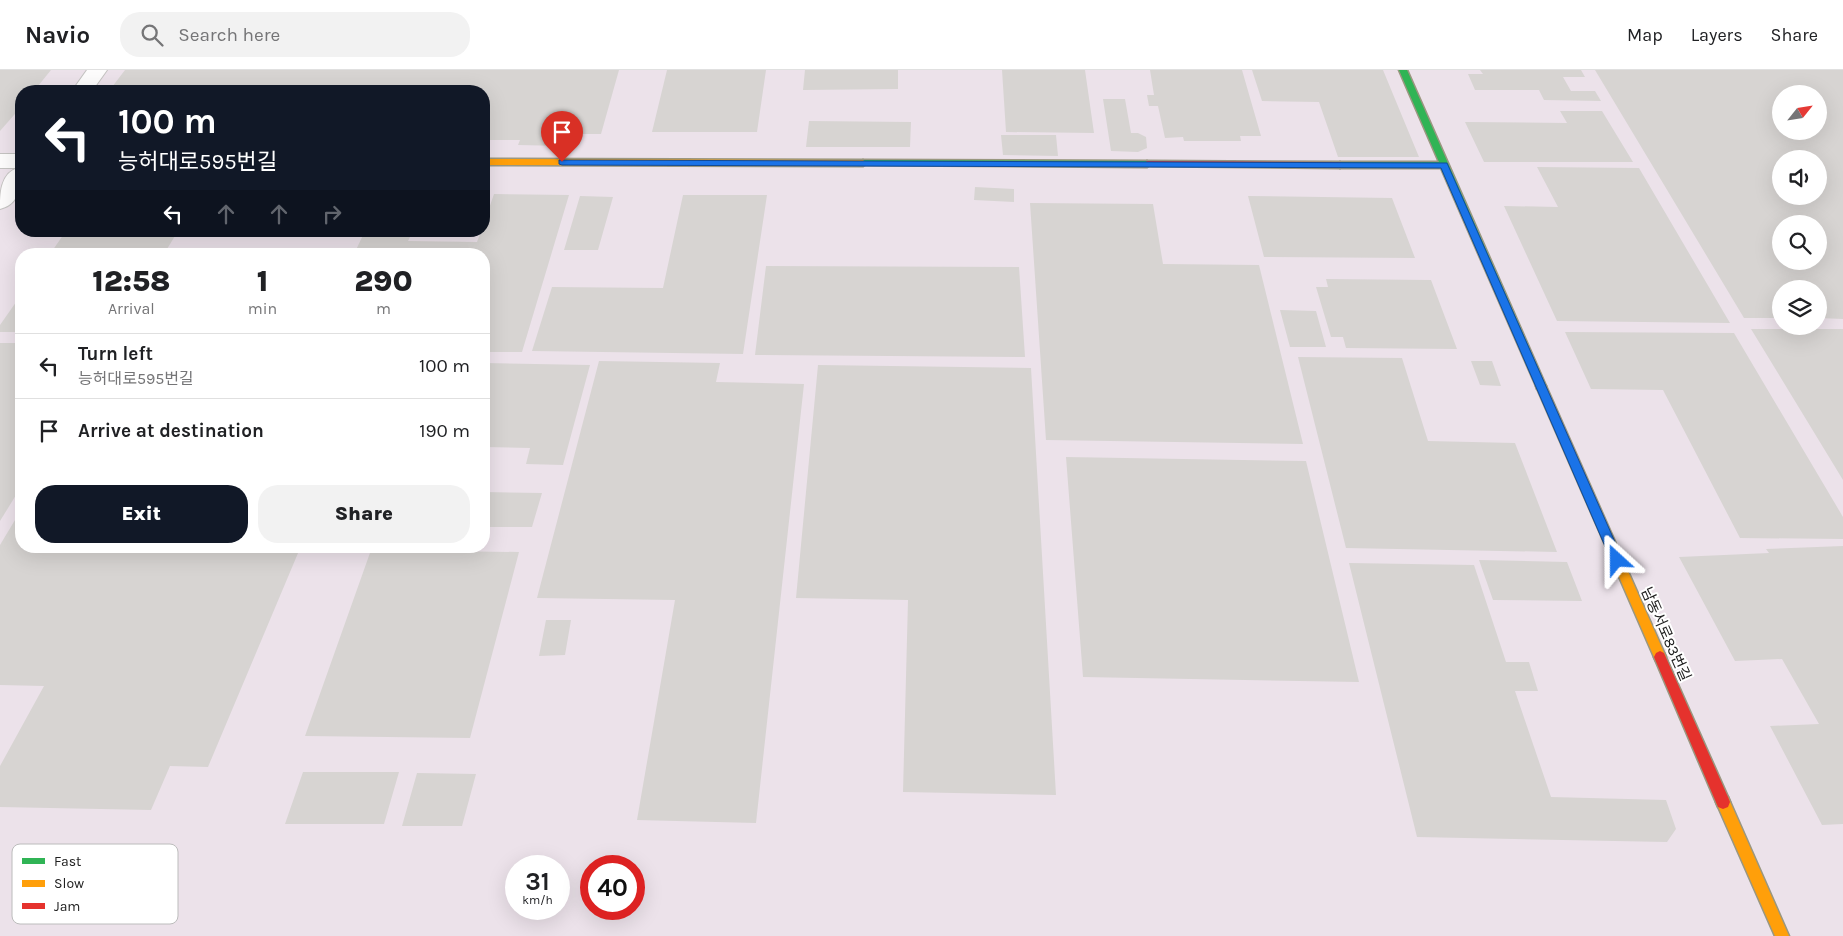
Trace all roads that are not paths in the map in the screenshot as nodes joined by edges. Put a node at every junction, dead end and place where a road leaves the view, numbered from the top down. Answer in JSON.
{"nodes":[{"id":1,"x":97,"y":70,"type":"edge"},
{"id":2,"x":1403,"y":70,"type":"edge"},
{"id":3,"x":86,"y":85,"type":"edge"},
{"id":4,"x":0,"y":161,"type":"edge"},
{"id":5,"x":15,"y":161,"type":"edge"},
{"id":6,"x":490,"y":162,"type":"edge"},
{"id":7,"x":1444,"y":165,"type":"junction"},
{"id":8,"x":15,"y":182,"type":"edge"},
{"id":9,"x":0,"y":202,"type":"edge"},
{"id":10,"x":1782,"y":936,"type":"edge"}],
"edges":[{"from":1,"to":3,"type":"street"},
{"from":2,"to":7,"type":"street","name":"남동서로83번길"},
{"from":4,"to":5,"type":"street"},
{"from":6,"to":7,"type":"street"},
{"from":7,"to":10,"type":"street","name":"남동서로83번길"},
{"from":8,"to":9,"type":"street"}]}
